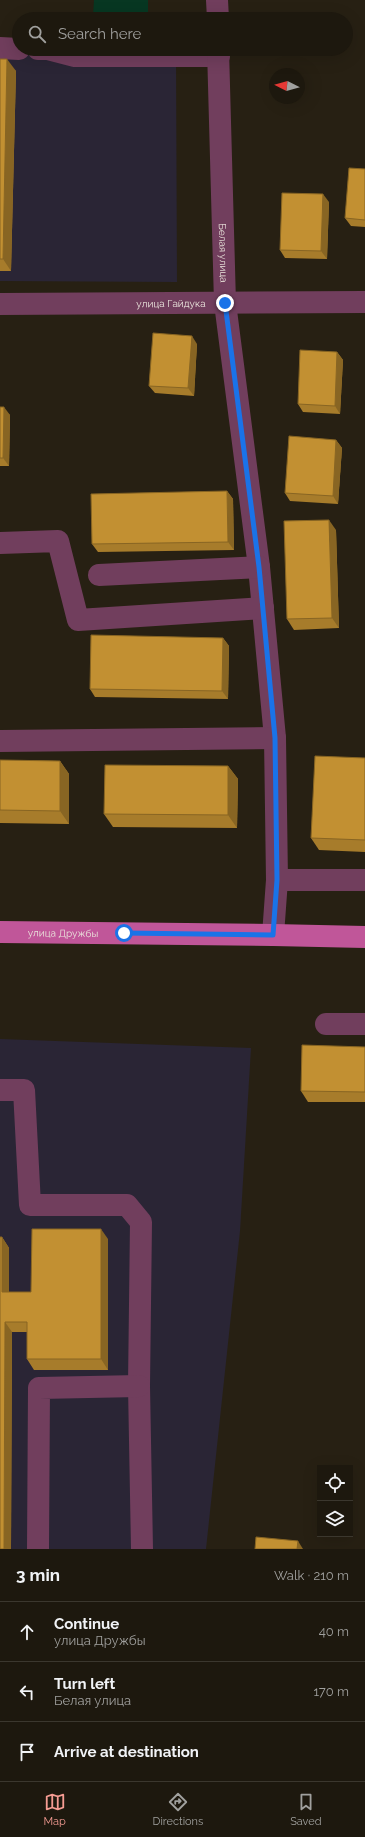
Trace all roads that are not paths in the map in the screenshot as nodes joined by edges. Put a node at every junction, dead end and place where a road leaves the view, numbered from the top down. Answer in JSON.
{"nodes":[{"id":1,"x":217,"y":0,"type":"edge"},
{"id":2,"x":218,"y":12,"type":"edge"},
{"id":3,"x":0,"y":48,"type":"edge"},
{"id":4,"x":12,"y":49,"type":"edge"},
{"id":5,"x":218,"y":56,"type":"edge"},
{"id":6,"x":365,"y":302,"type":"edge"},
{"id":7,"x":225,"y":303,"type":"junction"},
{"id":8,"x":0,"y":304,"type":"edge"},
{"id":9,"x":0,"y":543,"type":"edge"},
{"id":10,"x":259,"y":567,"type":"junction"},
{"id":11,"x":99,"y":575,"type":"dead end"},
{"id":12,"x":262,"y":608,"type":"junction"},
{"id":13,"x":275,"y":738,"type":"junction"},
{"id":14,"x":0,"y":741,"type":"edge"},
{"id":15,"x":277,"y":880,"type":"junction"},
{"id":16,"x":365,"y":880,"type":"edge"},
{"id":17,"x":0,"y":932,"type":"edge"},
{"id":18,"x":273,"y":935,"type":"junction"},
{"id":19,"x":365,"y":937,"type":"edge"},
{"id":20,"x":326,"y":1024,"type":"dead end"},
{"id":21,"x":365,"y":1024,"type":"edge"},
{"id":22,"x":0,"y":1090,"type":"edge"},
{"id":23,"x":139,"y":1386,"type":"junction"},
{"id":24,"x":38,"y":1549,"type":"edge"},
{"id":25,"x":142,"y":1549,"type":"edge"}],
"edges":[{"from":1,"to":2,"type":"street"},
{"from":3,"to":4,"type":"street"},
{"from":5,"to":7,"type":"street","name":"Белая улица"},
{"from":6,"to":7,"type":"street","name":"улица Гайдука"},
{"from":7,"to":8,"type":"street","name":"улица Гайдука"},
{"from":7,"to":10,"type":"street","name":"Белая улица"},
{"from":9,"to":12,"type":"street"},
{"from":10,"to":11,"type":"street"},
{"from":10,"to":12,"type":"street","name":"Белая улица"},
{"from":12,"to":13,"type":"street","name":"Белая улица"},
{"from":13,"to":14,"type":"street"},
{"from":13,"to":15,"type":"street","name":"Белая улица"},
{"from":15,"to":16,"type":"street"},
{"from":15,"to":18,"type":"street","name":"Белая улица"},
{"from":17,"to":18,"type":"main road","name":"улица Дружбы"},
{"from":18,"to":19,"type":"main road","name":"улица Дружбы"},
{"from":20,"to":21,"type":"street"},
{"from":22,"to":23,"type":"street"},
{"from":23,"to":24,"type":"street"},
{"from":23,"to":25,"type":"street"}]}
